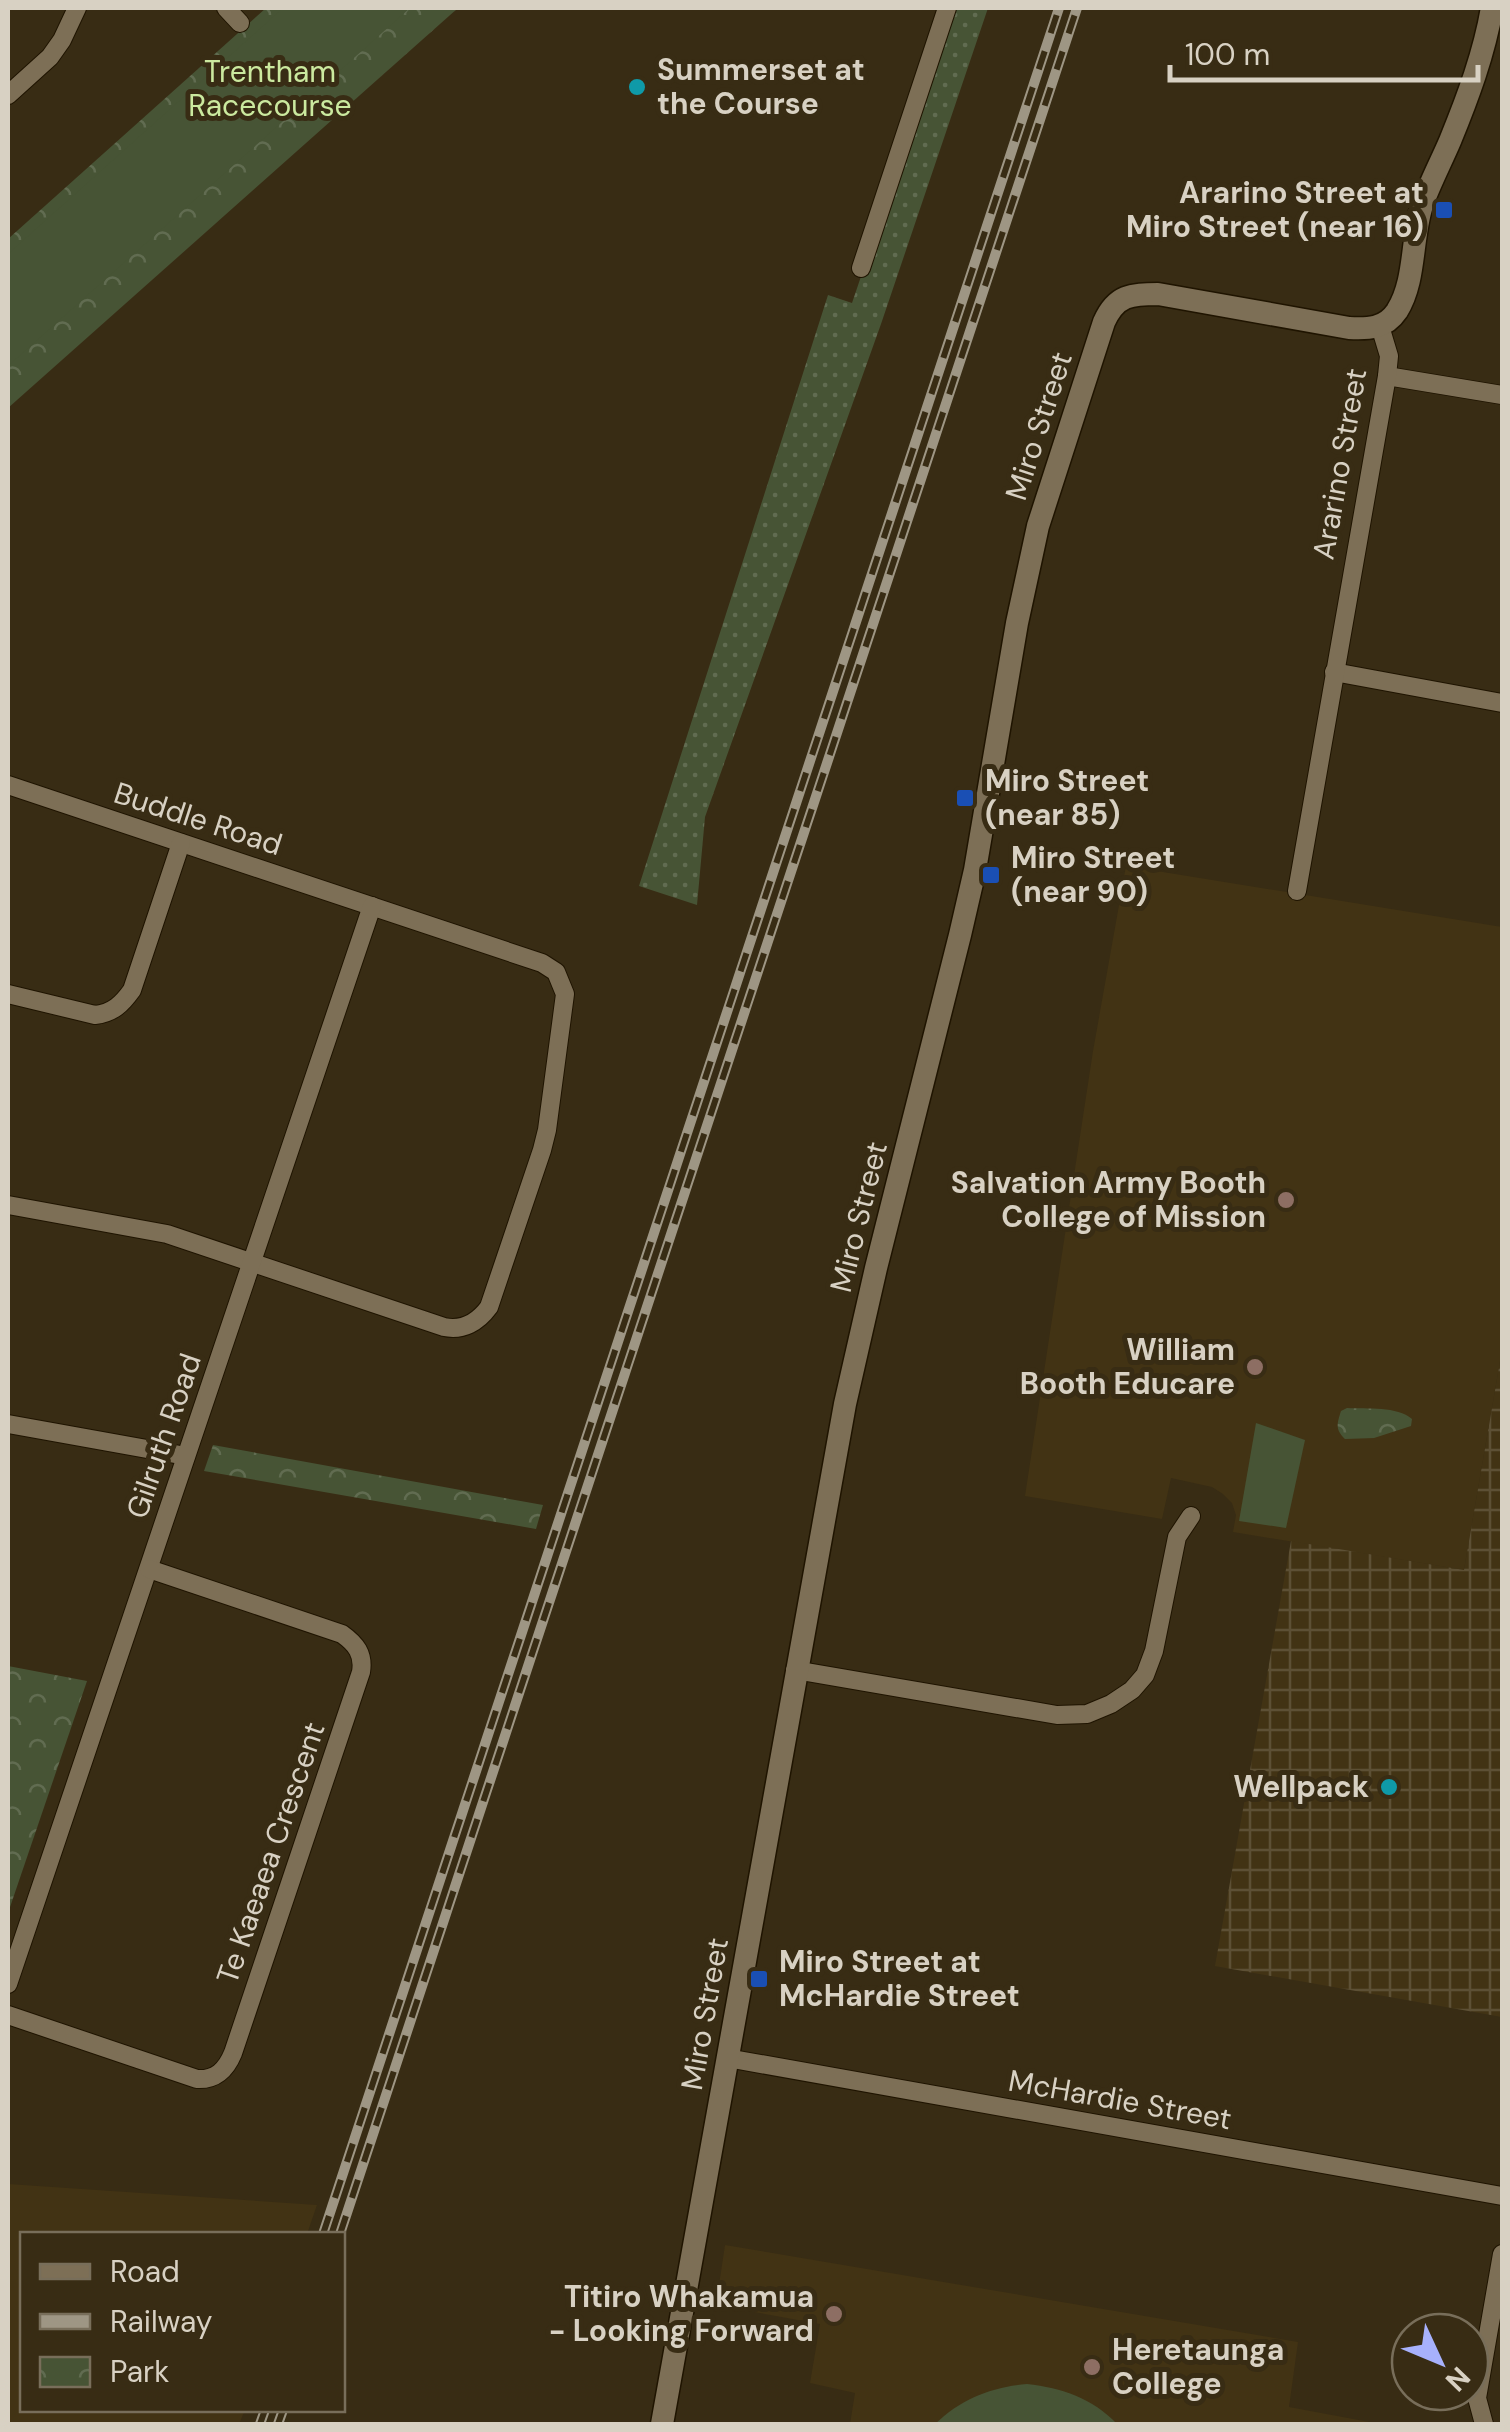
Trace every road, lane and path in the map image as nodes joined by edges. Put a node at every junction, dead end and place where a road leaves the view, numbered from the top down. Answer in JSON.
{"nodes":[{"id":1,"x":77,"y":8,"type":"edge"},
{"id":2,"x":226,"y":8,"type":"edge"},
{"id":3,"x":948,"y":8,"type":"edge"},
{"id":4,"x":1492,"y":8,"type":"edge"},
{"id":5,"x":240,"y":23,"type":"dead end"},
{"id":6,"x":1495,"y":38,"type":"edge"},
{"id":7,"x":8,"y":95,"type":"edge"},
{"id":8,"x":861,"y":268,"type":"dead end"},
{"id":9,"x":1380,"y":326,"type":"junction"},
{"id":10,"x":1387,"y":376,"type":"junction"},
{"id":11,"x":1502,"y":394,"type":"edge"},
{"id":12,"x":1334,"y":672,"type":"junction"},
{"id":13,"x":1502,"y":703,"type":"edge"},
{"id":14,"x":8,"y":785,"type":"edge"},
{"id":15,"x":181,"y":843,"type":"junction"},
{"id":16,"x":1297,"y":891,"type":"dead end"},
{"id":17,"x":372,"y":906,"type":"junction"},
{"id":18,"x":8,"y":994,"type":"edge"},
{"id":19,"x":8,"y":1205,"type":"edge"},
{"id":20,"x":252,"y":1262,"type":"junction"},
{"id":21,"x":8,"y":1424,"type":"edge"},
{"id":22,"x":186,"y":1456,"type":"junction"},
{"id":23,"x":1191,"y":1516,"type":"dead end"},
{"id":24,"x":149,"y":1569,"type":"junction"},
{"id":25,"x":795,"y":1670,"type":"junction"},
{"id":26,"x":8,"y":1984,"type":"edge"},
{"id":27,"x":8,"y":2015,"type":"edge"},
{"id":28,"x":727,"y":2058,"type":"junction"},
{"id":29,"x":1502,"y":2196,"type":"edge"},
{"id":30,"x":1502,"y":2254,"type":"edge"},
{"id":31,"x":662,"y":2424,"type":"edge"},
{"id":32,"x":1484,"y":2424,"type":"edge"}],
"edges":[{"from":1,"to":7,"type":"street"},
{"from":2,"to":5,"type":"street"},
{"from":3,"to":8,"type":"street"},
{"from":4,"to":6,"type":"street"},
{"from":6,"to":9,"type":"street"},
{"from":9,"to":10,"type":"street","name":"Ararino Street"},
{"from":9,"to":25,"type":"street","name":"Miro Street"},
{"from":10,"to":11,"type":"street"},
{"from":10,"to":12,"type":"street","name":"Ararino Street"},
{"from":12,"to":13,"type":"street"},
{"from":12,"to":16,"type":"street","name":"Ararino Street"},
{"from":14,"to":15,"type":"street","name":"Buddle Road"},
{"from":15,"to":17,"type":"street","name":"Buddle Road"},
{"from":15,"to":18,"type":"street"},
{"from":17,"to":20,"type":"street","name":"Gilruth Road"},
{"from":17,"to":20,"type":"street","name":"Buddle Road"},
{"from":19,"to":20,"type":"street","name":"Buddle Road"},
{"from":20,"to":22,"type":"street","name":"Gilruth Road"},
{"from":21,"to":22,"type":"street"},
{"from":22,"to":24,"type":"street","name":"Gilruth Road"},
{"from":23,"to":25,"type":"street"},
{"from":24,"to":26,"type":"street","name":"Gilruth Road"},
{"from":24,"to":27,"type":"street","name":"Te Kaeaea Crescent"},
{"from":25,"to":28,"type":"street","name":"Miro Street"},
{"from":28,"to":29,"type":"street","name":"McHardie Street"},
{"from":28,"to":31,"type":"street","name":"Miro Street"},
{"from":30,"to":32,"type":"street"}]}
